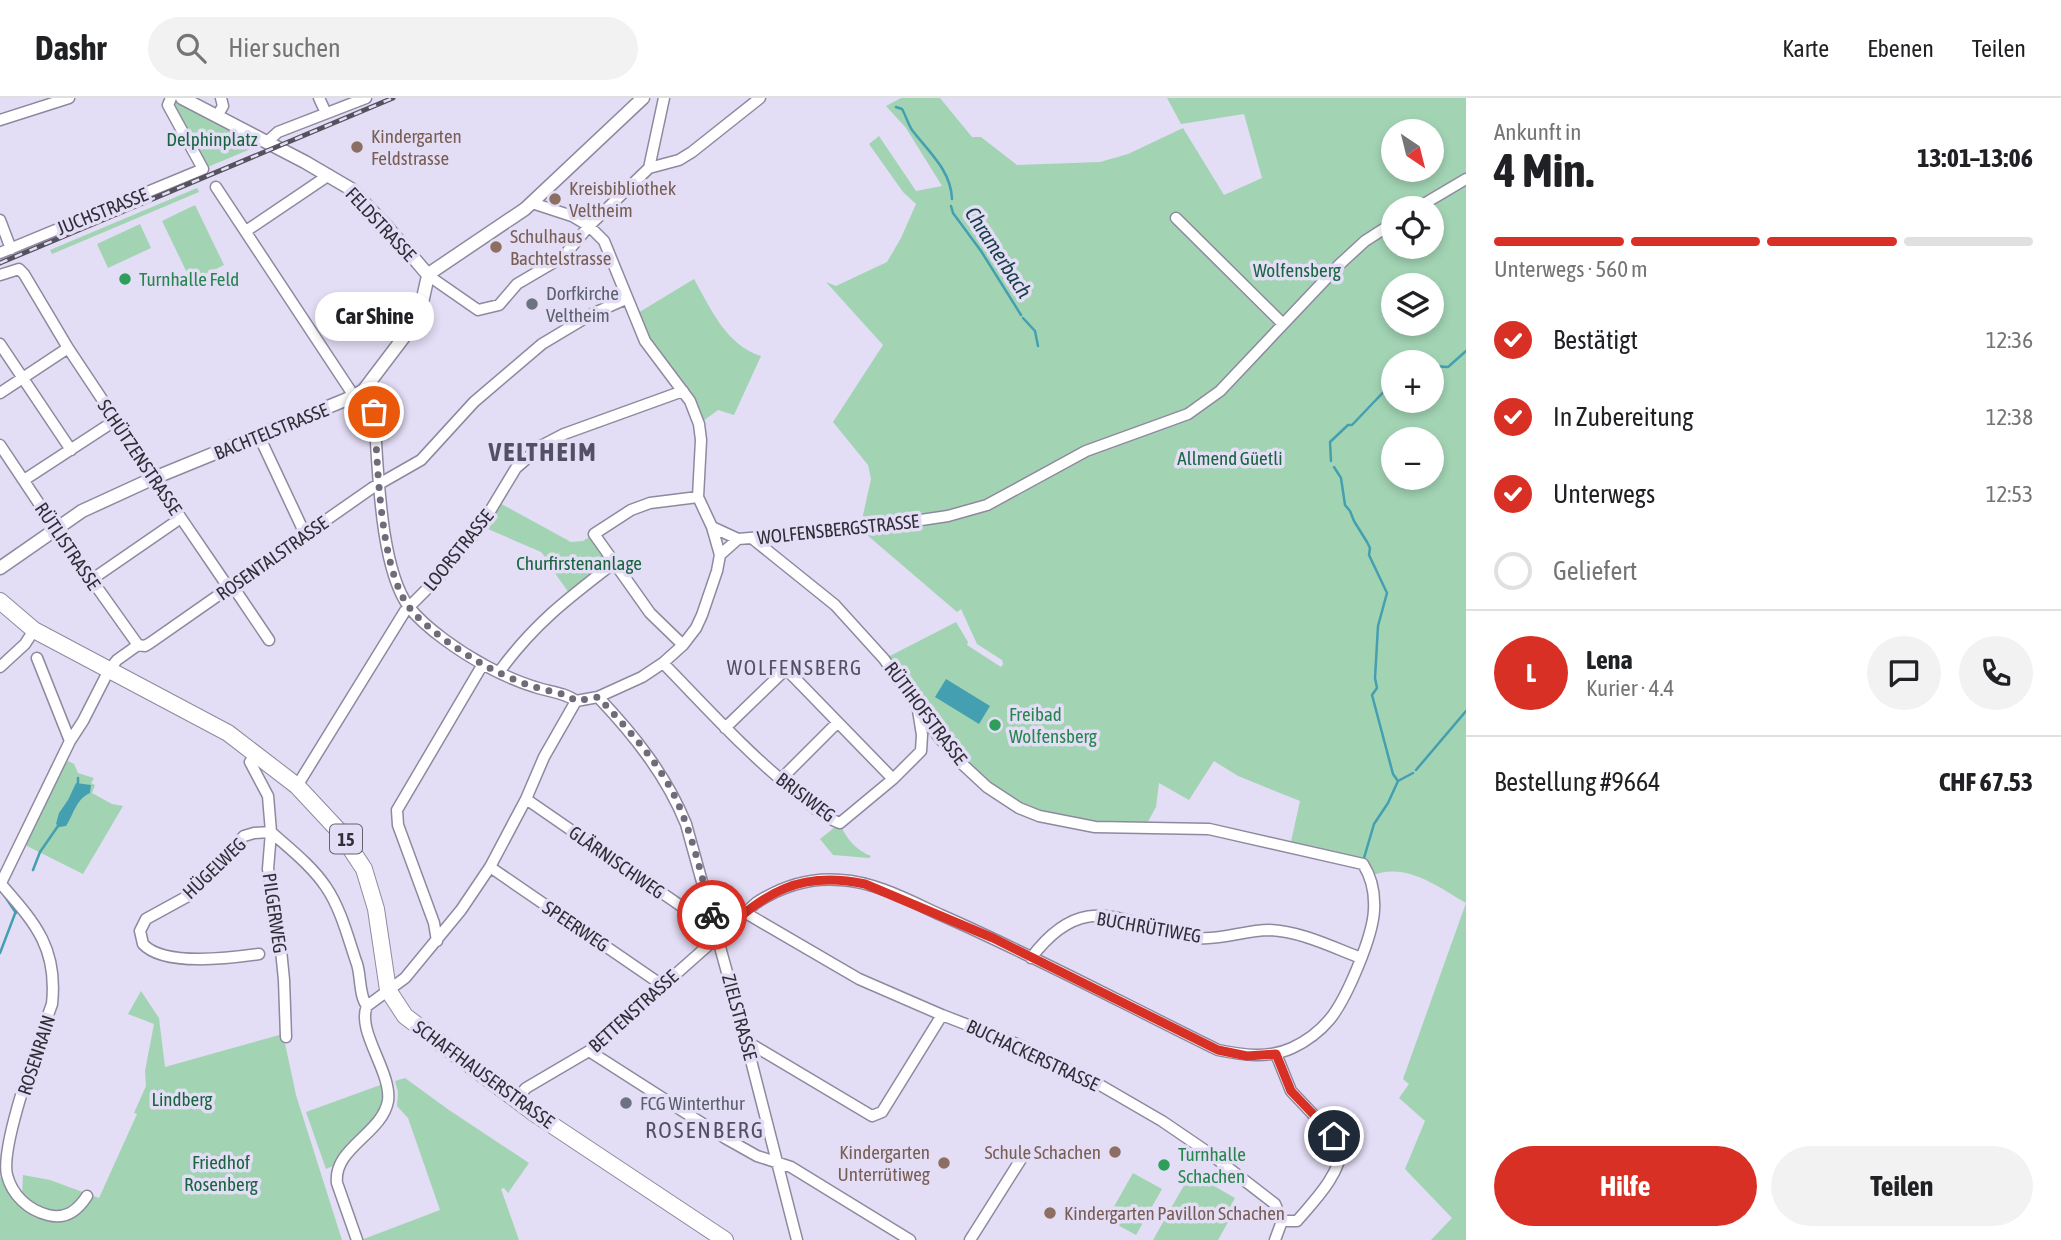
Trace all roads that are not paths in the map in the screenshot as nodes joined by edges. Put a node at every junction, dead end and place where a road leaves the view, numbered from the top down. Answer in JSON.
{"nodes":[{"id":1,"x":69,"y":98,"type":"edge"},
{"id":2,"x":171,"y":98,"type":"edge"},
{"id":3,"x":182,"y":98,"type":"edge"},
{"id":4,"x":221,"y":98,"type":"edge"},
{"id":5,"x":319,"y":98,"type":"edge"},
{"id":6,"x":366,"y":98,"type":"edge"},
{"id":7,"x":643,"y":98,"type":"edge"},
{"id":8,"x":664,"y":98,"type":"edge"},
{"id":9,"x":760,"y":98,"type":"edge"},
{"id":10,"x":42,"y":102,"type":"edge"},
{"id":11,"x":326,"y":113,"type":"junction"},
{"id":12,"x":217,"y":116,"type":"junction"},
{"id":13,"x":0,"y":120,"type":"edge"},
{"id":14,"x":267,"y":142,"type":"junction"},
{"id":15,"x":649,"y":168,"type":"junction"},
{"id":16,"x":328,"y":174,"type":"junction"},
{"id":17,"x":1466,"y":179,"type":"edge"},
{"id":18,"x":216,"y":187,"type":"dead end"},
{"id":19,"x":1437,"y":196,"type":"edge"},
{"id":20,"x":532,"y":203,"type":"junction"},
{"id":21,"x":1176,"y":218,"type":"dead end"},
{"id":22,"x":0,"y":220,"type":"edge"},
{"id":23,"x":589,"y":226,"type":"junction"},
{"id":24,"x":246,"y":231,"type":"junction"},
{"id":25,"x":1381,"y":231,"type":"edge"},
{"id":26,"x":6,"y":251,"type":"edge"},
{"id":27,"x":0,"y":275,"type":"edge"},
{"id":28,"x":429,"y":276,"type":"junction"},
{"id":29,"x":626,"y":299,"type":"junction"},
{"id":30,"x":1283,"y":324,"type":"junction"},
{"id":31,"x":0,"y":344,"type":"edge"},
{"id":32,"x":68,"y":348,"type":"junction"},
{"id":33,"x":23,"y":378,"type":"junction"},
{"id":34,"x":683,"y":391,"type":"junction"},
{"id":35,"x":0,"y":393,"type":"edge"},
{"id":36,"x":359,"y":393,"type":"junction"},
{"id":37,"x":116,"y":420,"type":"junction"},
{"id":38,"x":259,"y":436,"type":"junction"},
{"id":39,"x":0,"y":445,"type":"edge"},
{"id":40,"x":71,"y":450,"type":"junction"},
{"id":41,"x":154,"y":478,"type":"junction"},
{"id":42,"x":24,"y":480,"type":"junction"},
{"id":43,"x":380,"y":483,"type":"junction"},
{"id":44,"x":698,"y":497,"type":"junction"},
{"id":45,"x":181,"y":518,"type":"junction"},
{"id":46,"x":712,"y":527,"type":"junction"},
{"id":47,"x":55,"y":529,"type":"junction"},
{"id":48,"x":305,"y":534,"type":"junction"},
{"id":49,"x":738,"y":539,"type":"junction"},
{"id":50,"x":753,"y":539,"type":"junction"},
{"id":51,"x":720,"y":555,"type":"junction"},
{"id":52,"x":614,"y":563,"type":"junction"},
{"id":53,"x":0,"y":568,"type":"edge"},
{"id":54,"x":91,"y":580,"type":"junction"},
{"id":55,"x":230,"y":587,"type":"junction"},
{"id":56,"x":0,"y":601,"type":"edge"},
{"id":57,"x":410,"y":608,"type":"junction"},
{"id":58,"x":34,"y":630,"type":"junction"},
{"id":59,"x":269,"y":640,"type":"dead end"},
{"id":60,"x":138,"y":645,"type":"junction"},
{"id":61,"x":683,"y":645,"type":"junction"},
{"id":62,"x":37,"y":658,"type":"dead end"},
{"id":63,"x":663,"y":663,"type":"junction"},
{"id":64,"x":483,"y":664,"type":"junction"},
{"id":65,"x":0,"y":667,"type":"edge"},
{"id":66,"x":109,"y":670,"type":"junction"},
{"id":67,"x":499,"y":673,"type":"junction"},
{"id":68,"x":598,"y":697,"type":"junction"},
{"id":69,"x":576,"y":701,"type":"junction"},
{"id":70,"x":918,"y":707,"type":"junction"},
{"id":71,"x":837,"y":723,"type":"junction"},
{"id":72,"x":726,"y":728,"type":"junction"},
{"id":73,"x":70,"y":741,"type":"junction"},
{"id":74,"x":256,"y":753,"type":"junction"},
{"id":75,"x":893,"y":779,"type":"junction"},
{"id":76,"x":780,"y":780,"type":"junction"},
{"id":77,"x":297,"y":786,"type":"junction"},
{"id":78,"x":526,"y":799,"type":"junction"},
{"id":79,"x":271,"y":832,"type":"junction"},
{"id":80,"x":490,"y":867,"type":"junction"},
{"id":81,"x":1371,"y":876,"type":"joint"},
{"id":82,"x":0,"y":885,"type":"edge"},
{"id":83,"x":711,"y":912,"type":"junction"},
{"id":84,"x":744,"y":912,"type":"junction"},
{"id":85,"x":718,"y":936,"type":"junction"},
{"id":86,"x":437,"y":941,"type":"junction"},
{"id":87,"x":259,"y":954,"type":"dead end"},
{"id":88,"x":1031,"y":958,"type":"junction"},
{"id":89,"x":1361,"y":958,"type":"junction"},
{"id":90,"x":662,"y":985,"type":"junction"},
{"id":91,"x":388,"y":990,"type":"junction"},
{"id":92,"x":367,"y":1006,"type":"junction"},
{"id":93,"x":942,"y":1016,"type":"junction"},
{"id":94,"x":286,"y":1037,"type":"dead end"},
{"id":95,"x":747,"y":1041,"type":"junction"},
{"id":96,"x":589,"y":1051,"type":"junction"},
{"id":97,"x":1276,"y":1054,"type":"junction"},
{"id":98,"x":516,"y":1100,"type":"junction"},
{"id":99,"x":1023,"y":1156,"type":"dead end"},
{"id":100,"x":777,"y":1163,"type":"junction"},
{"id":101,"x":87,"y":1196,"type":"dead end"},
{"id":102,"x":1282,"y":1221,"type":"junction"},
{"id":103,"x":357,"y":1240,"type":"edge"},
{"id":104,"x":725,"y":1240,"type":"edge"},
{"id":105,"x":797,"y":1240,"type":"edge"},
{"id":106,"x":910,"y":1240,"type":"edge"},
{"id":107,"x":970,"y":1240,"type":"edge"},
{"id":108,"x":1275,"y":1240,"type":"edge"}],
"edges":[{"from":1,"to":10,"type":"street"},
{"from":2,"to":26,"type":"street","name":"JUCHSTRASSE"},
{"from":3,"to":12,"type":"street","name":"FELDSTRASSE"},
{"from":4,"to":12,"type":"street"},
{"from":5,"to":11,"type":"street"},
{"from":6,"to":11,"type":"street"},
{"from":7,"to":20,"type":"street"},
{"from":8,"to":15,"type":"street"},
{"from":9,"to":15,"type":"street"},
{"from":10,"to":13,"type":"street"},
{"from":11,"to":14,"type":"street"},
{"from":12,"to":14,"type":"street","name":"FELDSTRASSE"},
{"from":14,"to":16,"type":"street","name":"FELDSTRASSE"},
{"from":15,"to":23,"type":"street"},
{"from":16,"to":24,"type":"street"},
{"from":16,"to":28,"type":"street","name":"FELDSTRASSE"},
{"from":17,"to":19,"type":"street"},
{"from":18,"to":24,"type":"street"},
{"from":20,"to":23,"type":"street"},
{"from":20,"to":28,"type":"street"},
{"from":21,"to":30,"type":"street"},
{"from":22,"to":26,"type":"street"},
{"from":23,"to":28,"type":"street"},
{"from":23,"to":29,"type":"street"},
{"from":24,"to":36,"type":"street"},
{"from":25,"to":30,"type":"street","name":"WOLFENSBERGSTRASSE"},
{"from":27,"to":32,"type":"street","name":"SCHÜTZENSTRASSE"},
{"from":28,"to":36,"type":"street"},
{"from":29,"to":34,"type":"street"},
{"from":29,"to":43,"type":"street","name":"ROSENTALSTRASSE"},
{"from":30,"to":50,"type":"street","name":"WOLFENSBERGSTRASSE"},
{"from":31,"to":33,"type":"street"},
{"from":32,"to":33,"type":"street"},
{"from":32,"to":37,"type":"street","name":"SCHÜTZENSTRASSE"},
{"from":33,"to":35,"type":"street"},
{"from":33,"to":40,"type":"street"},
{"from":34,"to":44,"type":"street"},
{"from":34,"to":57,"type":"street","name":"LOORSTRASSE"},
{"from":36,"to":38,"type":"street","name":"BACHTELSTRASSE"},
{"from":36,"to":43,"type":"street"},
{"from":37,"to":40,"type":"street"},
{"from":37,"to":41,"type":"street","name":"SCHÜTZENSTRASSE"},
{"from":38,"to":41,"type":"street","name":"BACHTELSTRASSE"},
{"from":38,"to":48,"type":"street"},
{"from":39,"to":42,"type":"street","name":"RÜTLISTRASSE"},
{"from":40,"to":42,"type":"street"},
{"from":41,"to":45,"type":"street","name":"SCHÜTZENSTRASSE"},
{"from":41,"to":47,"type":"street","name":"BACHTELSTRASSE"},
{"from":42,"to":47,"type":"street","name":"RÜTLISTRASSE"},
{"from":43,"to":48,"type":"street","name":"ROSENTALSTRASSE"},
{"from":43,"to":57,"type":"street"},
{"from":44,"to":46,"type":"street"},
{"from":44,"to":52,"type":"street"},
{"from":45,"to":54,"type":"street"},
{"from":45,"to":55,"type":"street","name":"SCHÜTZENSTRASSE"},
{"from":46,"to":49,"type":"street"},
{"from":46,"to":51,"type":"street"},
{"from":47,"to":53,"type":"street","name":"BACHTELSTRASSE"},
{"from":47,"to":54,"type":"street","name":"RÜTLISTRASSE"},
{"from":48,"to":55,"type":"street","name":"ROSENTALSTRASSE"},
{"from":49,"to":50,"type":"street","name":"WOLFENSBERGSTRASSE"},
{"from":49,"to":51,"type":"street","name":"WOLFENSBERGSTRASSE"},
{"from":50,"to":70,"type":"street","name":"RÜTIHOFSTRASSE"},
{"from":51,"to":61,"type":"street"},
{"from":52,"to":61,"type":"street"},
{"from":52,"to":67,"type":"street"},
{"from":54,"to":60,"type":"street","name":"RÜTLISTRASSE"},
{"from":55,"to":59,"type":"street","name":"SCHÜTZENSTRASSE"},
{"from":55,"to":60,"type":"street","name":"ROSENTALSTRASSE"},
{"from":56,"to":58,"type":"main road","name":"SCHAFFHAUSERSTRASSE","number":"15"},
{"from":57,"to":64,"type":"street"},
{"from":57,"to":77,"type":"street","name":"LOORSTRASSE"},
{"from":58,"to":65,"type":"street"},
{"from":58,"to":66,"type":"main road","name":"SCHAFFHAUSERSTRASSE","number":"15"},
{"from":60,"to":66,"type":"street","name":"ROSENTALSTRASSE"},
{"from":61,"to":63,"type":"street"},
{"from":62,"to":73,"type":"street"},
{"from":63,"to":68,"type":"street"},
{"from":63,"to":72,"type":"street","name":"BRISIWEG"},
{"from":64,"to":67,"type":"street"},
{"from":64,"to":86,"type":"street"},
{"from":66,"to":73,"type":"street","name":"ROSENTALSTRASSE"},
{"from":66,"to":74,"type":"main road","name":"SCHAFFHAUSERSTRASSE","number":"15"},
{"from":67,"to":69,"type":"street"},
{"from":68,"to":69,"type":"street"},
{"from":68,"to":83,"type":"street","name":"ZIELSTRASSE"},
{"from":69,"to":78,"type":"street"},
{"from":70,"to":75,"type":"street","name":"BRISIWEG"},
{"from":70,"to":81,"type":"street","name":"RÜTIHOFSTRASSE"},
{"from":71,"to":72,"type":"street"},
{"from":71,"to":75,"type":"street"},
{"from":71,"to":76,"type":"street"},
{"from":72,"to":76,"type":"street","name":"BRISIWEG"},
{"from":73,"to":82,"type":"street","name":"ROSENTALSTRASSE"},
{"from":74,"to":77,"type":"main road","name":"SCHAFFHAUSERSTRASSE","number":"15"},
{"from":74,"to":79,"type":"street","name":"PILGERWEG"},
{"from":75,"to":76,"type":"street","name":"BRISIWEG"},
{"from":77,"to":91,"type":"main road","name":"SCHAFFHAUSERSTRASSE","number":"15"},
{"from":78,"to":80,"type":"street"},
{"from":78,"to":83,"type":"street","name":"GLÄRNISCHWEG"},
{"from":79,"to":87,"type":"street","name":"HÜGELWEG"},
{"from":79,"to":92,"type":"street","name":"HÜGELWEG"},
{"from":79,"to":94,"type":"street","name":"PILGERWEG"},
{"from":80,"to":86,"type":"street"},
{"from":80,"to":90,"type":"street","name":"SPEERWEG"},
{"from":81,"to":89,"type":"street","name":"BETTENSTRASSE"},
{"from":82,"to":101,"type":"street","name":"ROSENRAIN"},
{"from":83,"to":85,"type":"street","name":"ZIELSTRASSE"},
{"from":84,"to":85,"type":"street","name":"BETTENSTRASSE"},
{"from":84,"to":88,"type":"street","name":"BETTENSTRASSE"},
{"from":84,"to":93,"type":"street","name":"BUCHACKERSTRASSE"},
{"from":85,"to":90,"type":"street","name":"BETTENSTRASSE"},
{"from":85,"to":95,"type":"street","name":"ZIELSTRASSE"},
{"from":86,"to":91,"type":"street"},
{"from":88,"to":89,"type":"street","name":"BUCHRÜTIWEG"},
{"from":88,"to":97,"type":"street","name":"BETTENSTRASSE"},
{"from":89,"to":97,"type":"street","name":"BETTENSTRASSE"},
{"from":90,"to":96,"type":"street","name":"BETTENSTRASSE"},
{"from":91,"to":92,"type":"street"},
{"from":91,"to":98,"type":"main road","name":"SCHAFFHAUSERSTRASSE","number":"15"},
{"from":92,"to":103,"type":"street","name":"HÜGELWEG"},
{"from":93,"to":95,"type":"street"},
{"from":93,"to":102,"type":"street","name":"BUCHACKERSTRASSE"},
{"from":95,"to":100,"type":"street","name":"ZIELSTRASSE"},
{"from":96,"to":98,"type":"street","name":"BETTENSTRASSE"},
{"from":96,"to":100,"type":"street"},
{"from":97,"to":102,"type":"street"},
{"from":98,"to":104,"type":"main road","name":"SCHAFFHAUSERSTRASSE","number":"15"},
{"from":99,"to":107,"type":"street"},
{"from":100,"to":105,"type":"street","name":"ZIELSTRASSE"},
{"from":100,"to":106,"type":"street"},
{"from":102,"to":108,"type":"street"}]}
